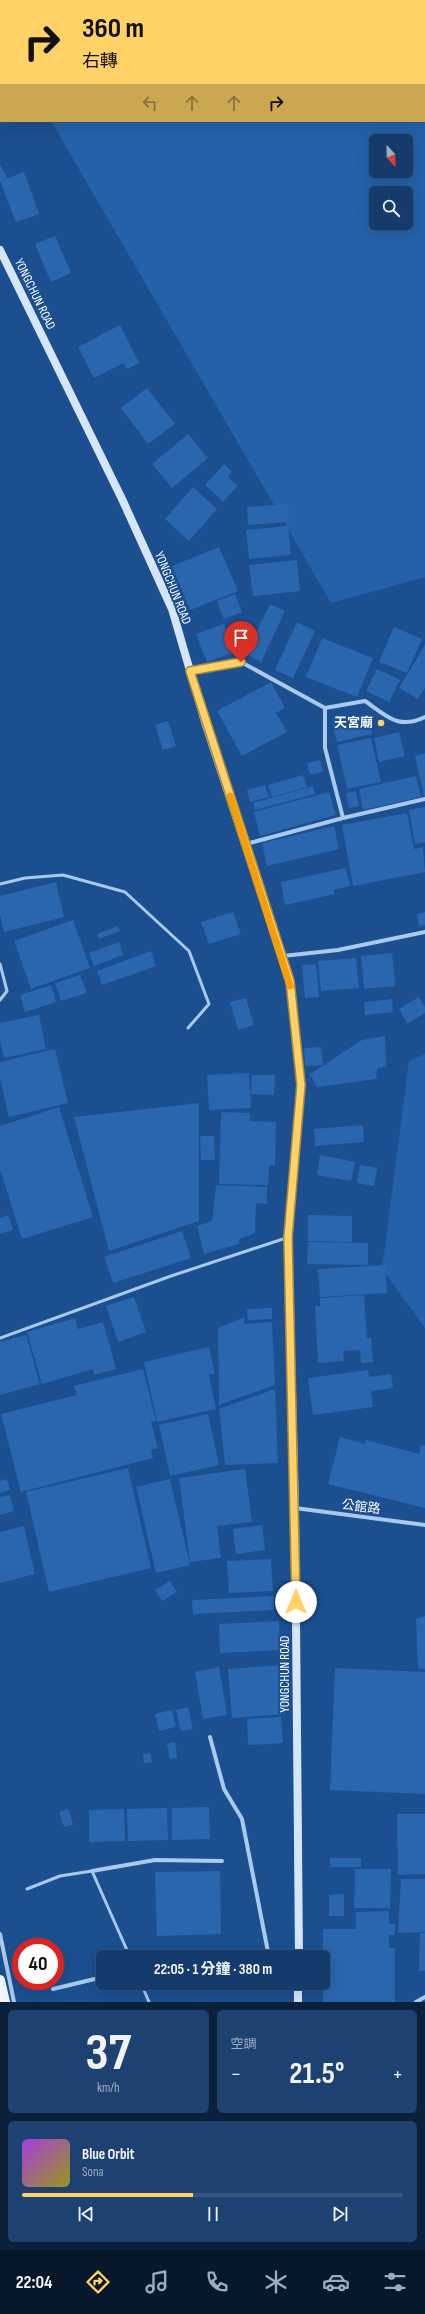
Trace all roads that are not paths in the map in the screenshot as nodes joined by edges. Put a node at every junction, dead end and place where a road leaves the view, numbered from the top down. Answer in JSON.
{"nodes":[{"id":1,"x":0,"y":250,"type":"edge"},
{"id":2,"x":190,"y":671,"type":"junction"},
{"id":3,"x":325,"y":708,"type":"junction"},
{"id":4,"x":425,"y":717,"type":"edge"},
{"id":5,"x":425,"y":799,"type":"edge"},
{"id":6,"x":343,"y":818,"type":"junction"},
{"id":7,"x":246,"y":844,"type":"junction"},
{"id":8,"x":0,"y":884,"type":"edge"},
{"id":9,"x":425,"y":932,"type":"edge"},
{"id":10,"x":282,"y":956,"type":"junction"},
{"id":11,"x":0,"y":964,"type":"edge"},
{"id":12,"x":0,"y":1000,"type":"edge"},
{"id":13,"x":188,"y":1028,"type":"dead end"},
{"id":14,"x":288,"y":1237,"type":"junction"},
{"id":15,"x":0,"y":1338,"type":"edge"},
{"id":16,"x":295,"y":1508,"type":"junction"},
{"id":17,"x":425,"y":1525,"type":"edge"},
{"id":18,"x":210,"y":1737,"type":"dead end"},
{"id":19,"x":222,"y":1861,"type":"dead end"},
{"id":20,"x":92,"y":1871,"type":"junction"},
{"id":21,"x":28,"y":1889,"type":"dead end"},
{"id":22,"x":0,"y":1934,"type":"edge"},
{"id":23,"x":127,"y":1950,"type":"edge"},
{"id":24,"x":268,"y":1950,"type":"edge"},
{"id":25,"x":299,"y":1950,"type":"edge"},
{"id":26,"x":96,"y":1979,"type":"edge"},
{"id":27,"x":0,"y":1980,"type":"edge"},
{"id":28,"x":64,"y":1986,"type":"edge"},
{"id":29,"x":145,"y":1990,"type":"edge"},
{"id":30,"x":298,"y":1990,"type":"edge"},
{"id":31,"x":425,"y":1997,"type":"edge"},
{"id":32,"x":4,"y":2002,"type":"edge"},
{"id":33,"x":14,"y":2002,"type":"edge"},
{"id":34,"x":149,"y":2002,"type":"edge"},
{"id":35,"x":298,"y":2002,"type":"edge"},
{"id":36,"x":416,"y":2002,"type":"edge"}],
"edges":[{"from":1,"to":2,"type":"street","name":"YONGCHUN ROAD"},
{"from":2,"to":3,"type":"street"},
{"from":2,"to":7,"type":"street","name":"YONGCHUN ROAD"},
{"from":3,"to":4,"type":"street"},
{"from":3,"to":6,"type":"street"},
{"from":5,"to":6,"type":"street"},
{"from":6,"to":7,"type":"street"},
{"from":7,"to":10,"type":"street","name":"YONGCHUN ROAD"},
{"from":8,"to":13,"type":"lane"},
{"from":9,"to":10,"type":"street"},
{"from":10,"to":14,"type":"street","name":"YONGCHUN ROAD"},
{"from":11,"to":12,"type":"lane"},
{"from":14,"to":15,"type":"lane"},
{"from":14,"to":16,"type":"street","name":"YONGCHUN ROAD"},
{"from":16,"to":17,"type":"street","name":"公館路"},
{"from":16,"to":25,"type":"street","name":"YONGCHUN ROAD"},
{"from":18,"to":24,"type":"street"},
{"from":19,"to":20,"type":"street"},
{"from":20,"to":21,"type":"lane"},
{"from":20,"to":23,"type":"lane"},
{"from":22,"to":33,"type":"street"},
{"from":26,"to":28,"type":"street"},
{"from":27,"to":32,"type":"main road"},
{"from":29,"to":34,"type":"lane"},
{"from":30,"to":35,"type":"street"},
{"from":31,"to":36,"type":"street"}]}
